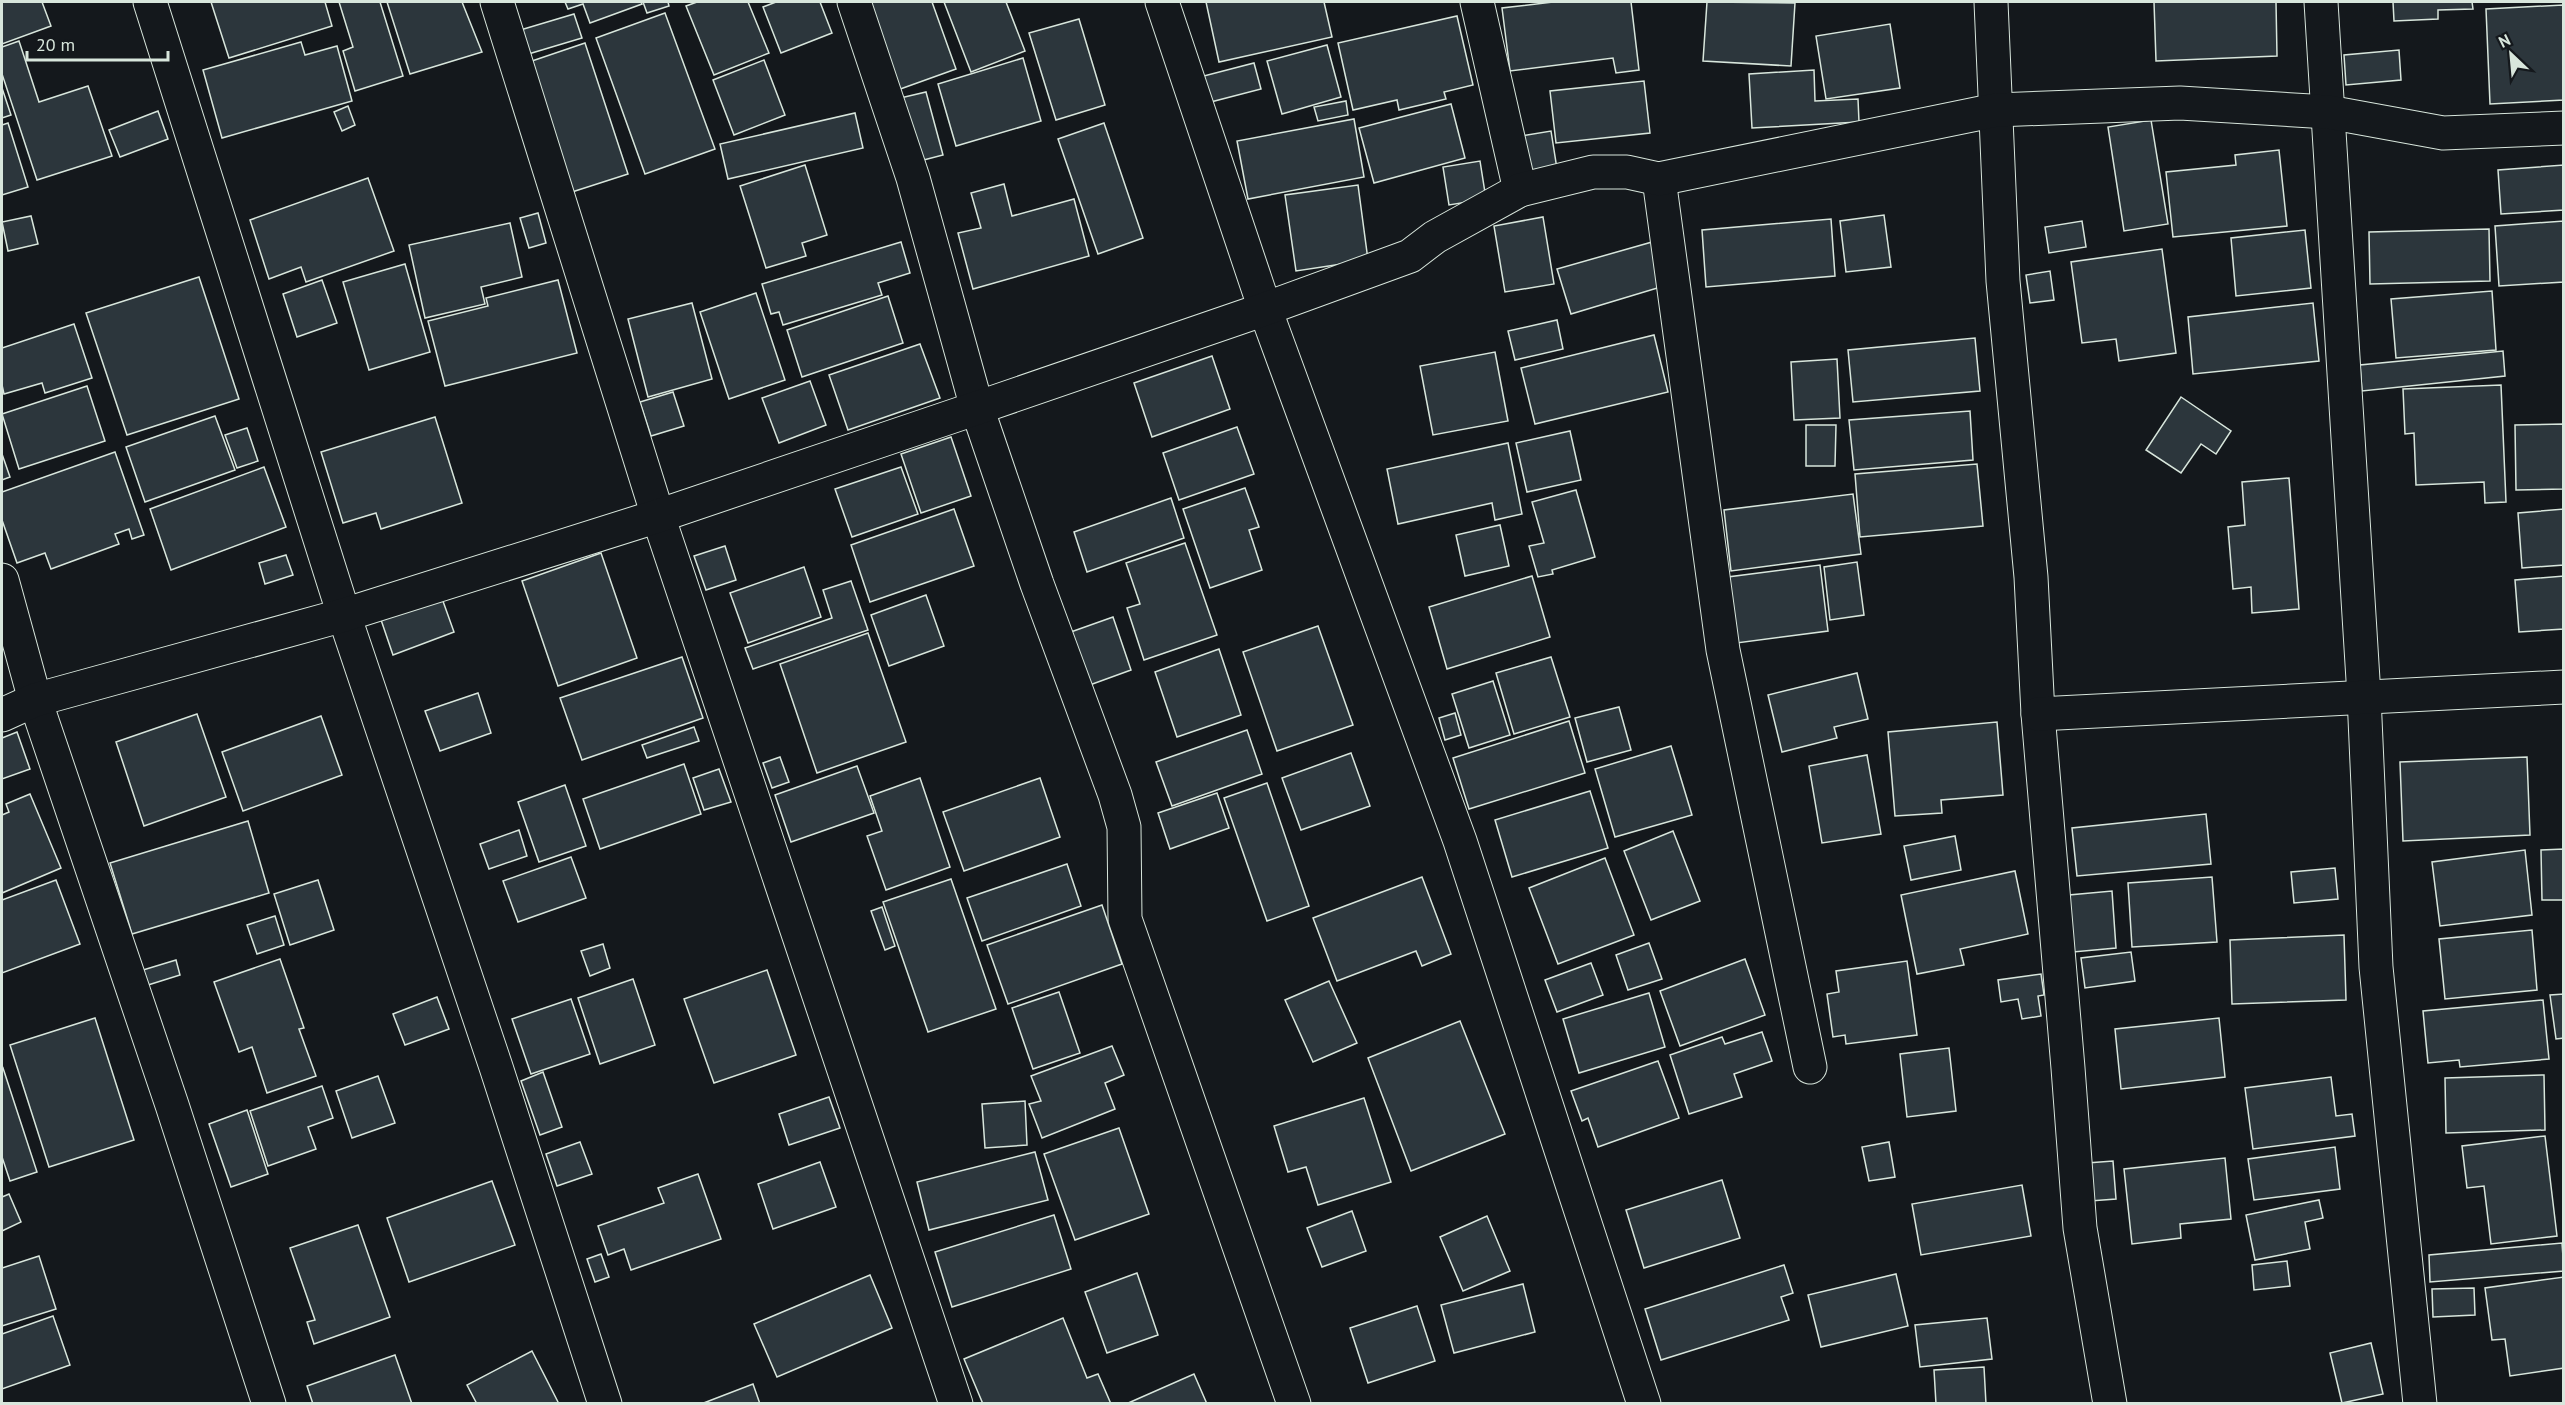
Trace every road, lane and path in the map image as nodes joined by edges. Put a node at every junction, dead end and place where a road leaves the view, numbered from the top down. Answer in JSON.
{"nodes":[{"id":1,"x":150,"y":2,"type":"edge"},
{"id":2,"x":497,"y":2,"type":"edge"},
{"id":3,"x":854,"y":2,"type":"edge"},
{"id":4,"x":1162,"y":2,"type":"edge"},
{"id":5,"x":1477,"y":2,"type":"edge"},
{"id":6,"x":1991,"y":2,"type":"edge"},
{"id":7,"x":2321,"y":2,"type":"edge"},
{"id":8,"x":1996,"y":110,"type":"junction"},
{"id":9,"x":2328,"y":112,"type":"junction"},
{"id":10,"x":2564,"y":128,"type":"edge"},
{"id":11,"x":1659,"y":179,"type":"junction"},
{"id":12,"x":1520,"y":190,"type":"junction"},
{"id":13,"x":1265,"y":309,"type":"junction"},
{"id":14,"x":977,"y":408,"type":"junction"},
{"id":15,"x":658,"y":516,"type":"junction"},
{"id":16,"x":2,"y":580,"type":"edge"},
{"id":17,"x":344,"y":615,"type":"junction"},
{"id":18,"x":2564,"y":687,"type":"edge"},
{"id":19,"x":2364,"y":696,"type":"junction"},
{"id":20,"x":35,"y":700,"type":"junction"},
{"id":21,"x":2038,"y":714,"type":"junction"},
{"id":22,"x":2,"y":715,"type":"edge"},
{"id":23,"x":1810,"y":1067,"type":"dead end"},
{"id":24,"x":269,"y":1404,"type":"edge"},
{"id":25,"x":605,"y":1404,"type":"edge"},
{"id":26,"x":956,"y":1404,"type":"edge"},
{"id":27,"x":1294,"y":1404,"type":"edge"},
{"id":28,"x":1644,"y":1404,"type":"edge"},
{"id":29,"x":2110,"y":1404,"type":"edge"},
{"id":30,"x":2420,"y":1404,"type":"edge"}],
"edges":[{"from":1,"to":17,"type":"street"},
{"from":2,"to":15,"type":"street"},
{"from":3,"to":14,"type":"street"},
{"from":4,"to":13,"type":"street"},
{"from":5,"to":12,"type":"street"},
{"from":6,"to":8,"type":"street"},
{"from":7,"to":9,"type":"street"},
{"from":8,"to":9,"type":"street"},
{"from":8,"to":11,"type":"street"},
{"from":8,"to":21,"type":"street"},
{"from":9,"to":10,"type":"street"},
{"from":9,"to":19,"type":"street"},
{"from":11,"to":12,"type":"street"},
{"from":11,"to":23,"type":"street"},
{"from":12,"to":13,"type":"street"},
{"from":13,"to":14,"type":"street"},
{"from":13,"to":28,"type":"street"},
{"from":14,"to":15,"type":"street"},
{"from":14,"to":27,"type":"street"},
{"from":15,"to":17,"type":"street"},
{"from":15,"to":26,"type":"street"},
{"from":16,"to":20,"type":"street"},
{"from":17,"to":20,"type":"street"},
{"from":17,"to":25,"type":"street"},
{"from":18,"to":19,"type":"street"},
{"from":19,"to":21,"type":"street"},
{"from":19,"to":30,"type":"street"},
{"from":20,"to":22,"type":"street"},
{"from":20,"to":24,"type":"street"},
{"from":21,"to":29,"type":"street"}]}
